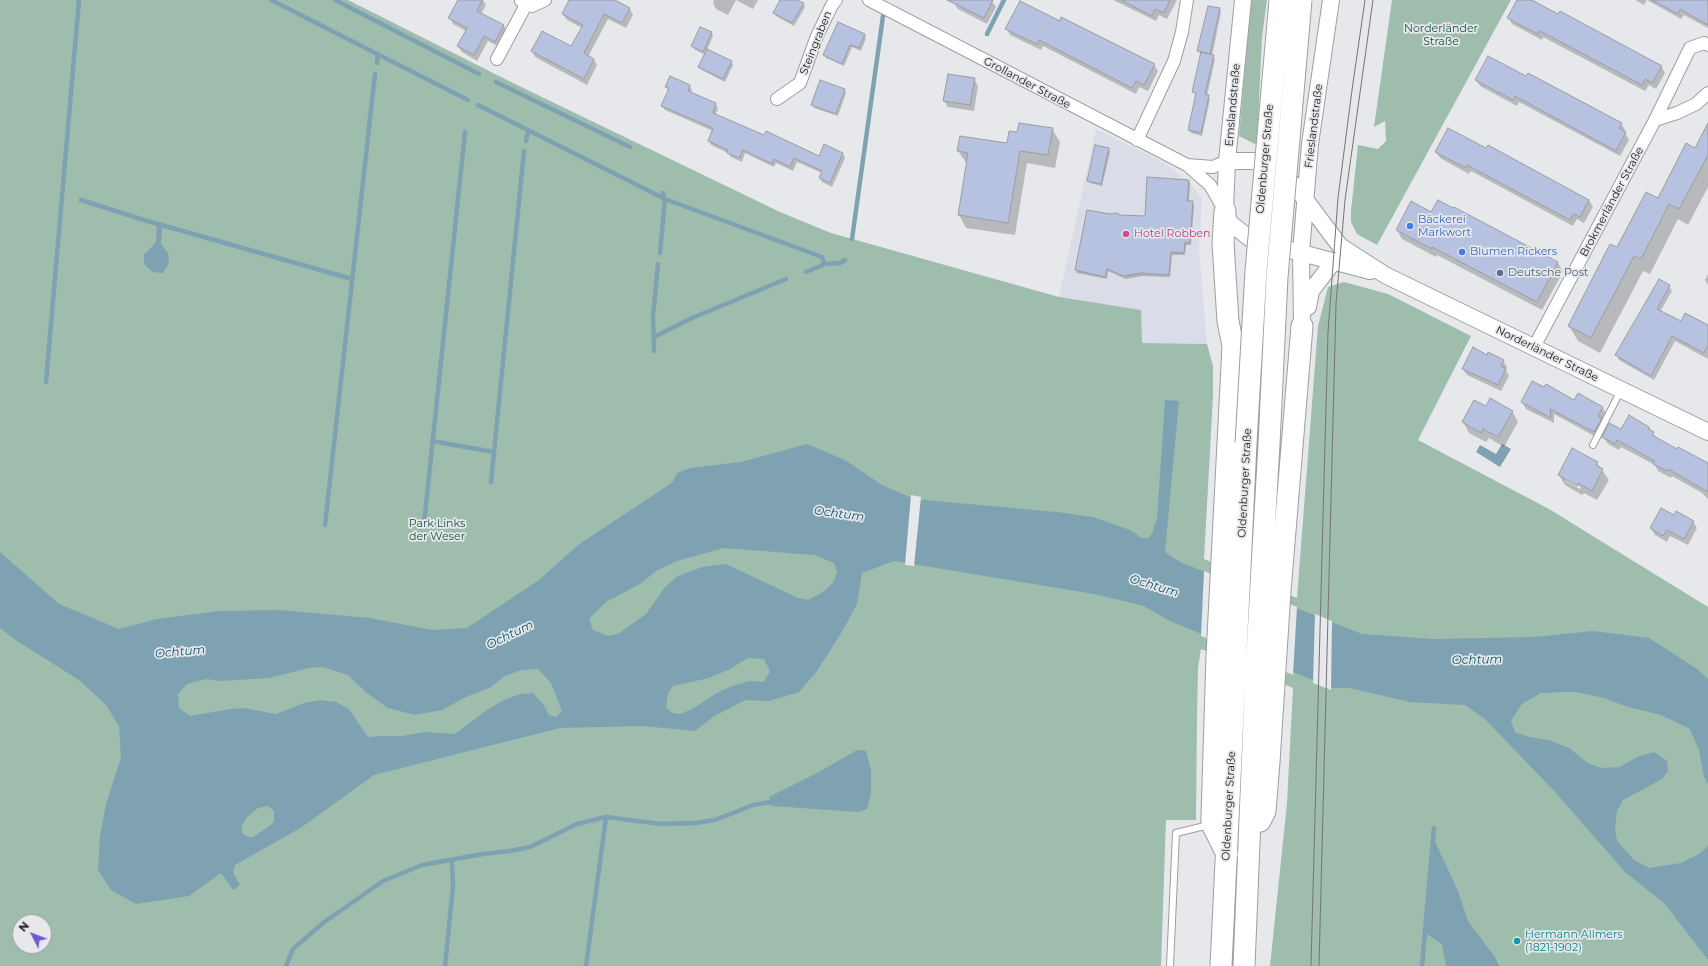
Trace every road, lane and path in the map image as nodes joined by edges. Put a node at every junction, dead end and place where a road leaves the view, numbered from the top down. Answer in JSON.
{"nodes":[{"id":1,"x":545,"y":0,"type":"edge"},
{"id":2,"x":836,"y":0,"type":"edge"},
{"id":3,"x":869,"y":0,"type":"edge"},
{"id":4,"x":1187,"y":0,"type":"edge"},
{"id":5,"x":1243,"y":0,"type":"edge"},
{"id":6,"x":1280,"y":0,"type":"edge"},
{"id":7,"x":1301,"y":0,"type":"edge"},
{"id":8,"x":1331,"y":0,"type":"edge"},
{"id":9,"x":523,"y":2,"type":"edge"},
{"id":10,"x":1708,"y":45,"type":"edge"},
{"id":11,"x":497,"y":59,"type":"dead end"},
{"id":12,"x":1708,"y":93,"type":"edge"},
{"id":13,"x":777,"y":99,"type":"dead end"},
{"id":14,"x":1655,"y":120,"type":"junction"},
{"id":15,"x":1137,"y":140,"type":"junction"},
{"id":16,"x":1227,"y":161,"type":"junction"},
{"id":17,"x":1187,"y":166,"type":"junction"},
{"id":18,"x":1306,"y":201,"type":"junction"},
{"id":19,"x":1225,"y":211,"type":"junction"},
{"id":20,"x":1301,"y":252,"type":"junction"},
{"id":21,"x":1334,"y":261,"type":"junction"},
{"id":22,"x":1385,"y":275,"type":"junction"},
{"id":23,"x":1302,"y":326,"type":"junction"},
{"id":24,"x":1534,"y":347,"type":"junction"},
{"id":25,"x":1621,"y":390,"type":"junction"},
{"id":26,"x":1708,"y":432,"type":"edge"},
{"id":27,"x":1593,"y":445,"type":"dead end"},
{"id":28,"x":1271,"y":587,"type":"junction"},
{"id":29,"x":1212,"y":824,"type":"junction"},
{"id":30,"x":1227,"y":854,"type":"junction"},
{"id":31,"x":1170,"y":966,"type":"edge"},
{"id":32,"x":1221,"y":966,"type":"edge"},
{"id":33,"x":1244,"y":966,"type":"edge"}],
"edges":[{"from":1,"to":9,"type":"street"},
{"from":2,"to":13,"type":"street","name":"Steingraben"},
{"from":3,"to":15,"type":"street","name":"Grollander Straße"},
{"from":4,"to":15,"type":"street"},
{"from":5,"to":16,"type":"street","name":"Emslandstraße"},
{"from":6,"to":30,"type":"highway","name":"Oldenburger Straße","bridge":true},
{"from":7,"to":28,"type":"highway","name":"Oldenburger Straße","bridge":true},
{"from":8,"to":18,"type":"street","name":"Frieslandstraße"},
{"from":9,"to":11,"type":"street"},
{"from":10,"to":14,"type":"street","name":"Brokmerländer Straße"},
{"from":12,"to":14,"type":"street"},
{"from":14,"to":24,"type":"street","name":"Brokmerländer Straße"},
{"from":15,"to":17,"type":"street","name":"Grollander Straße"},
{"from":16,"to":17,"type":"street","name":"Grollander Straße"},
{"from":16,"to":18,"type":"street","name":"Grollander Straße"},
{"from":16,"to":19,"type":"street","name":"Emslandstraße"},
{"from":17,"to":19,"type":"street","name":"Grollander Straße"},
{"from":18,"to":20,"type":"street","name":"Frieslandstraße"},
{"from":18,"to":22,"type":"street","name":"Norderländer Straße"},
{"from":19,"to":20,"type":"street","name":"Grollander Straße"},
{"from":19,"to":29,"type":"highway"},
{"from":20,"to":21,"type":"street","name":"Norderländer Straße"},
{"from":20,"to":23,"type":"street","name":"Frieslandstraße"},
{"from":21,"to":22,"type":"street","name":"Norderländer Straße"},
{"from":21,"to":23,"type":"street"},
{"from":22,"to":24,"type":"street","name":"Norderländer Straße"},
{"from":23,"to":28,"type":"highway"},
{"from":24,"to":25,"type":"street","name":"Norderländer Straße"},
{"from":25,"to":26,"type":"street","name":"Norderländer Straße"},
{"from":25,"to":27,"type":"lane"},
{"from":28,"to":33,"type":"highway","name":"Oldenburger Straße"},
{"from":29,"to":30,"type":"highway"},
{"from":29,"to":31,"type":"lane"},
{"from":30,"to":32,"type":"highway","name":"Oldenburger Straße"}]}
